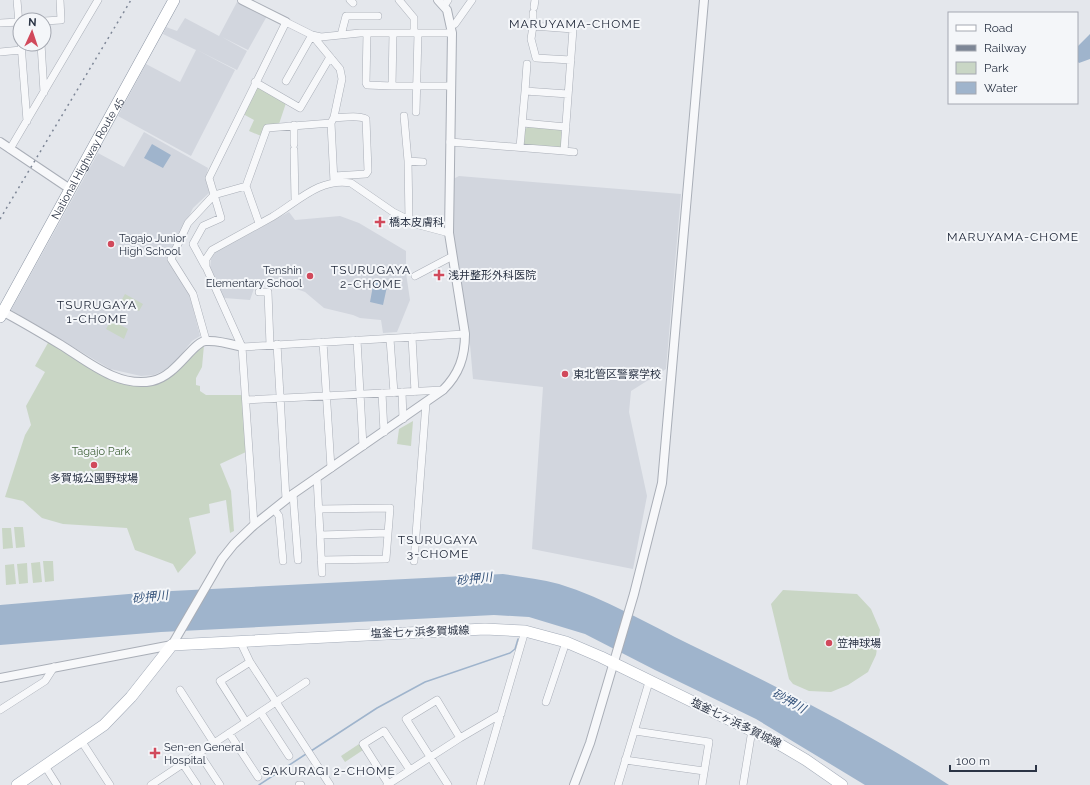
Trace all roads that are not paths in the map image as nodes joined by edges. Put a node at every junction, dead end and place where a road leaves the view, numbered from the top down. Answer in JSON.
{"nodes":[{"id":1,"x":17,"y":0,"type":"edge"},
{"id":2,"x":60,"y":0,"type":"edge"},
{"id":3,"x":98,"y":0,"type":"edge"},
{"id":4,"x":167,"y":0,"type":"edge"},
{"id":5,"x":174,"y":0,"type":"edge"},
{"id":6,"x":242,"y":0,"type":"edge"},
{"id":7,"x":400,"y":0,"type":"edge"},
{"id":8,"x":472,"y":0,"type":"edge"},
{"id":9,"x":704,"y":0,"type":"edge"},
{"id":10,"x":444,"y":2,"type":"edge"},
{"id":11,"x":534,"y":6,"type":"edge"},
{"id":12,"x":18,"y":12,"type":"edge"},
{"id":13,"x":378,"y":16,"type":"dead end"},
{"id":14,"x":52,"y":21,"type":"edge"},
{"id":15,"x":12,"y":22,"type":"edge"},
{"id":16,"x":286,"y":22,"type":"junction"},
{"id":17,"x":0,"y":23,"type":"edge"},
{"id":18,"x":451,"y":25,"type":"junction"},
{"id":19,"x":533,"y":26,"type":"junction"},
{"id":20,"x":367,"y":33,"type":"junction"},
{"id":21,"x":393,"y":33,"type":"junction"},
{"id":22,"x":416,"y":33,"type":"junction"},
{"id":23,"x":452,"y":34,"type":"junction"},
{"id":24,"x":312,"y":35,"type":"junction"},
{"id":25,"x":341,"y":35,"type":"junction"},
{"id":26,"x":12,"y":49,"type":"edge"},
{"id":27,"x":0,"y":52,"type":"edge"},
{"id":28,"x":21,"y":52,"type":"edge"},
{"id":29,"x":42,"y":52,"type":"edge"},
{"id":30,"x":330,"y":57,"type":"junction"},
{"id":31,"x":571,"y":60,"type":"junction"},
{"id":32,"x":527,"y":64,"type":"dead end"},
{"id":33,"x":286,"y":81,"type":"dead end"},
{"id":34,"x":255,"y":82,"type":"junction"},
{"id":35,"x":392,"y":86,"type":"junction"},
{"id":36,"x":417,"y":86,"type":"junction"},
{"id":37,"x":451,"y":86,"type":"junction"},
{"id":38,"x":525,"y":91,"type":"junction"},
{"id":39,"x":44,"y":92,"type":"junction"},
{"id":40,"x":568,"y":94,"type":"junction"},
{"id":41,"x":416,"y":112,"type":"dead end"},
{"id":42,"x":404,"y":116,"type":"dead end"},
{"id":43,"x":332,"y":120,"type":"junction"},
{"id":44,"x":27,"y":121,"type":"junction"},
{"id":45,"x":523,"y":123,"type":"junction"},
{"id":46,"x":294,"y":125,"type":"junction"},
{"id":47,"x":566,"y":127,"type":"junction"},
{"id":48,"x":0,"y":142,"type":"edge"},
{"id":49,"x":450,"y":142,"type":"junction"},
{"id":50,"x":520,"y":147,"type":"junction"},
{"id":51,"x":10,"y":149,"type":"junction"},
{"id":52,"x":564,"y":151,"type":"junction"},
{"id":53,"x":574,"y":152,"type":"dead end"},
{"id":54,"x":408,"y":161,"type":"junction"},
{"id":55,"x":423,"y":162,"type":"dead end"},
{"id":56,"x":334,"y":179,"type":"junction"},
{"id":57,"x":246,"y":186,"type":"junction"},
{"id":58,"x":67,"y":187,"type":"junction"},
{"id":59,"x":214,"y":195,"type":"junction"},
{"id":60,"x":295,"y":200,"type":"junction"},
{"id":61,"x":409,"y":220,"type":"junction"},
{"id":62,"x":259,"y":223,"type":"junction"},
{"id":63,"x":449,"y":233,"type":"junction"},
{"id":64,"x":451,"y":257,"type":"junction"},
{"id":65,"x":206,"y":267,"type":"junction"},
{"id":66,"x":415,"y":276,"type":"dead end"},
{"id":67,"x":259,"y":292,"type":"dead end"},
{"id":68,"x":1,"y":310,"type":"edge"},
{"id":69,"x":465,"y":334,"type":"junction"},
{"id":70,"x":412,"y":337,"type":"junction"},
{"id":71,"x":390,"y":339,"type":"junction"},
{"id":72,"x":206,"y":340,"type":"junction"},
{"id":73,"x":357,"y":340,"type":"junction"},
{"id":74,"x":323,"y":342,"type":"junction"},
{"id":75,"x":277,"y":344,"type":"junction"},
{"id":76,"x":270,"y":345,"type":"junction"},
{"id":77,"x":242,"y":347,"type":"junction"},
{"id":78,"x":443,"y":390,"type":"junction"},
{"id":79,"x":398,"y":392,"type":"junction"},
{"id":80,"x":415,"y":392,"type":"junction"},
{"id":81,"x":382,"y":393,"type":"junction"},
{"id":82,"x":361,"y":394,"type":"junction"},
{"id":83,"x":326,"y":396,"type":"junction"},
{"id":84,"x":280,"y":399,"type":"junction"},
{"id":85,"x":246,"y":400,"type":"junction"},
{"id":86,"x":426,"y":403,"type":"junction"},
{"id":87,"x":403,"y":419,"type":"junction"},
{"id":88,"x":384,"y":432,"type":"junction"},
{"id":89,"x":363,"y":446,"type":"junction"},
{"id":90,"x":331,"y":468,"type":"junction"},
{"id":91,"x":317,"y":477,"type":"junction"},
{"id":92,"x":294,"y":494,"type":"junction"},
{"id":93,"x":286,"y":499,"type":"junction"},
{"id":94,"x":274,"y":509,"type":"junction"},
{"id":95,"x":319,"y":509,"type":"junction"},
{"id":96,"x":254,"y":525,"type":"junction"},
{"id":97,"x":388,"y":533,"type":"junction"},
{"id":98,"x":320,"y":534,"type":"junction"},
{"id":99,"x":298,"y":560,"type":"dead end"},
{"id":100,"x":321,"y":560,"type":"junction"},
{"id":101,"x":283,"y":561,"type":"dead end"},
{"id":102,"x":414,"y":561,"type":"dead end"},
{"id":103,"x":322,"y":573,"type":"dead end"},
{"id":104,"x":525,"y":631,"type":"junction"},
{"id":105,"x":240,"y":641,"type":"junction"},
{"id":106,"x":566,"y":642,"type":"junction"},
{"id":107,"x":172,"y":645,"type":"junction"},
{"id":108,"x":614,"y":659,"type":"junction"},
{"id":109,"x":250,"y":662,"type":"junction"},
{"id":110,"x":54,"y":667,"type":"junction"},
{"id":111,"x":0,"y":678,"type":"edge"},
{"id":112,"x":306,"y":682,"type":"dead end"},
{"id":113,"x":649,"y":682,"type":"junction"},
{"id":114,"x":180,"y":690,"type":"dead end"},
{"id":115,"x":276,"y":702,"type":"junction"},
{"id":116,"x":546,"y":702,"type":"dead end"},
{"id":117,"x":0,"y":710,"type":"edge"},
{"id":118,"x":260,"y":713,"type":"junction"},
{"id":119,"x":502,"y":714,"type":"junction"},
{"id":120,"x":246,"y":722,"type":"junction"},
{"id":121,"x":752,"y":730,"type":"junction"},
{"id":122,"x":634,"y":731,"type":"junction"},
{"id":123,"x":229,"y":733,"type":"junction"},
{"id":124,"x":460,"y":738,"type":"junction"},
{"id":125,"x":82,"y":742,"type":"junction"},
{"id":126,"x":214,"y":743,"type":"junction"},
{"id":127,"x":199,"y":753,"type":"junction"},
{"id":128,"x":289,"y":756,"type":"dead end"},
{"id":129,"x":430,"y":757,"type":"junction"},
{"id":130,"x":625,"y":760,"type":"junction"},
{"id":131,"x":183,"y":764,"type":"junction"},
{"id":132,"x":45,"y":766,"type":"junction"},
{"id":133,"x":410,"y":770,"type":"junction"},
{"id":134,"x":704,"y":771,"type":"junction"},
{"id":135,"x":258,"y":777,"type":"dead end"},
{"id":136,"x":17,"y":785,"type":"edge"},
{"id":137,"x":57,"y":785,"type":"edge"},
{"id":138,"x":110,"y":785,"type":"edge"},
{"id":139,"x":151,"y":785,"type":"edge"},
{"id":140,"x":197,"y":785,"type":"edge"},
{"id":141,"x":220,"y":785,"type":"edge"},
{"id":142,"x":330,"y":785,"type":"edge"},
{"id":143,"x":388,"y":785,"type":"edge"},
{"id":144,"x":448,"y":785,"type":"edge"},
{"id":145,"x":480,"y":785,"type":"edge"},
{"id":146,"x":574,"y":785,"type":"edge"},
{"id":147,"x":618,"y":785,"type":"edge"},
{"id":148,"x":702,"y":785,"type":"edge"},
{"id":149,"x":743,"y":785,"type":"edge"},
{"id":150,"x":842,"y":785,"type":"edge"}],
"edges":[{"from":1,"to":12,"type":"street"},
{"from":2,"to":14,"type":"street"},
{"from":3,"to":39,"type":"street"},
{"from":4,"to":58,"type":"main road","name":"National Highway Route 45"},
{"from":5,"to":58,"type":"main road","name":"National Highway Route 45"},
{"from":6,"to":16,"type":"street"},
{"from":7,"to":22,"type":"street"},
{"from":8,"to":18,"type":"street"},
{"from":9,"to":108,"type":"street"},
{"from":10,"to":18,"type":"street"},
{"from":11,"to":19,"type":"street"},
{"from":13,"to":25,"type":"street"},
{"from":15,"to":17,"type":"street"},
{"from":16,"to":24,"type":"street"},
{"from":16,"to":34,"type":"street"},
{"from":18,"to":23,"type":"street"},
{"from":19,"to":31,"type":"street"},
{"from":19,"to":31,"type":"street"},
{"from":20,"to":21,"type":"street"},
{"from":20,"to":25,"type":"street"},
{"from":20,"to":35,"type":"street"},
{"from":21,"to":22,"type":"street"},
{"from":21,"to":35,"type":"street"},
{"from":22,"to":23,"type":"street"},
{"from":22,"to":36,"type":"street"},
{"from":23,"to":37,"type":"street"},
{"from":24,"to":25,"type":"street"},
{"from":24,"to":30,"type":"street"},
{"from":24,"to":33,"type":"street"},
{"from":26,"to":27,"type":"street"},
{"from":28,"to":44,"type":"street"},
{"from":29,"to":39,"type":"street"},
{"from":30,"to":34,"type":"street"},
{"from":30,"to":43,"type":"street"},
{"from":31,"to":40,"type":"street"},
{"from":32,"to":38,"type":"street"},
{"from":34,"to":59,"type":"street"},
{"from":35,"to":36,"type":"street"},
{"from":36,"to":37,"type":"street"},
{"from":36,"to":41,"type":"street"},
{"from":37,"to":49,"type":"street"},
{"from":38,"to":40,"type":"street"},
{"from":38,"to":45,"type":"street"},
{"from":39,"to":44,"type":"street"},
{"from":40,"to":47,"type":"street"},
{"from":42,"to":54,"type":"street"},
{"from":43,"to":46,"type":"street"},
{"from":43,"to":56,"type":"street"},
{"from":43,"to":56,"type":"street"},
{"from":44,"to":51,"type":"street"},
{"from":45,"to":47,"type":"street"},
{"from":45,"to":50,"type":"street"},
{"from":46,"to":57,"type":"street"},
{"from":46,"to":60,"type":"street"},
{"from":47,"to":52,"type":"street"},
{"from":48,"to":51,"type":"street"},
{"from":49,"to":50,"type":"street"},
{"from":49,"to":63,"type":"street"},
{"from":50,"to":52,"type":"street"},
{"from":51,"to":58,"type":"street"},
{"from":52,"to":53,"type":"street"},
{"from":54,"to":55,"type":"street"},
{"from":54,"to":61,"type":"street"},
{"from":56,"to":60,"type":"street"},
{"from":56,"to":61,"type":"street"},
{"from":57,"to":59,"type":"street"},
{"from":57,"to":62,"type":"street"},
{"from":58,"to":68,"type":"main road","name":"National Highway Route 45"},
{"from":59,"to":65,"type":"street"},
{"from":59,"to":72,"type":"street"},
{"from":60,"to":62,"type":"street"},
{"from":61,"to":63,"type":"street"},
{"from":62,"to":65,"type":"street"},
{"from":63,"to":64,"type":"street"},
{"from":64,"to":66,"type":"street"},
{"from":64,"to":69,"type":"street"},
{"from":65,"to":77,"type":"street"},
{"from":67,"to":76,"type":"street"},
{"from":68,"to":72,"type":"street"},
{"from":69,"to":70,"type":"street"},
{"from":69,"to":78,"type":"street"},
{"from":70,"to":71,"type":"street"},
{"from":70,"to":80,"type":"street"},
{"from":71,"to":73,"type":"street"},
{"from":71,"to":79,"type":"street"},
{"from":72,"to":77,"type":"street"},
{"from":73,"to":74,"type":"street"},
{"from":73,"to":82,"type":"street"},
{"from":74,"to":75,"type":"street"},
{"from":74,"to":83,"type":"street"},
{"from":75,"to":76,"type":"street"},
{"from":75,"to":84,"type":"street"},
{"from":76,"to":77,"type":"street"},
{"from":77,"to":85,"type":"street"},
{"from":78,"to":80,"type":"street"},
{"from":78,"to":86,"type":"street"},
{"from":79,"to":80,"type":"street"},
{"from":79,"to":81,"type":"street"},
{"from":79,"to":87,"type":"street"},
{"from":81,"to":82,"type":"street"},
{"from":81,"to":88,"type":"street"},
{"from":82,"to":83,"type":"street"},
{"from":82,"to":89,"type":"street"},
{"from":83,"to":84,"type":"street"},
{"from":83,"to":90,"type":"street"},
{"from":84,"to":85,"type":"street"},
{"from":84,"to":93,"type":"street"},
{"from":85,"to":96,"type":"street"},
{"from":86,"to":87,"type":"street"},
{"from":86,"to":102,"type":"street"},
{"from":87,"to":88,"type":"street"},
{"from":88,"to":89,"type":"street"},
{"from":89,"to":90,"type":"street"},
{"from":90,"to":91,"type":"street"},
{"from":91,"to":92,"type":"street"},
{"from":91,"to":95,"type":"street"},
{"from":92,"to":93,"type":"street"},
{"from":92,"to":99,"type":"street"},
{"from":93,"to":94,"type":"street"},
{"from":94,"to":96,"type":"street"},
{"from":94,"to":101,"type":"street"},
{"from":95,"to":97,"type":"street"},
{"from":95,"to":98,"type":"street"},
{"from":96,"to":107,"type":"street"},
{"from":97,"to":98,"type":"street"},
{"from":97,"to":100,"type":"street"},
{"from":98,"to":100,"type":"street"},
{"from":100,"to":103,"type":"street"},
{"from":104,"to":105,"type":"main road","name":"塩釜七ヶ浜多賀城線"},
{"from":104,"to":106,"type":"main road","name":"塩釜七ヶ浜多賀城線"},
{"from":104,"to":119,"type":"street"},
{"from":105,"to":107,"type":"main road","name":"塩釜七ヶ浜多賀城線"},
{"from":105,"to":109,"type":"street"},
{"from":106,"to":108,"type":"main road","name":"塩釜七ヶ浜多賀城線"},
{"from":106,"to":116,"type":"street"},
{"from":107,"to":110,"type":"street"},
{"from":107,"to":125,"type":"main road"},
{"from":108,"to":113,"type":"main road","name":"塩釜七ヶ浜多賀城線"},
{"from":108,"to":146,"type":"street"},
{"from":109,"to":115,"type":"street"},
{"from":109,"to":120,"type":"street"},
{"from":110,"to":111,"type":"street"},
{"from":110,"to":117,"type":"street"},
{"from":112,"to":115,"type":"street"},
{"from":113,"to":121,"type":"main road","name":"塩釜七ヶ浜多賀城線"},
{"from":113,"to":122,"type":"street"},
{"from":114,"to":126,"type":"street"},
{"from":115,"to":118,"type":"street"},
{"from":115,"to":142,"type":"street"},
{"from":118,"to":120,"type":"street"},
{"from":118,"to":128,"type":"street"},
{"from":119,"to":124,"type":"street"},
{"from":119,"to":145,"type":"street"},
{"from":120,"to":123,"type":"street"},
{"from":121,"to":149,"type":"street"},
{"from":121,"to":150,"type":"main road","name":"塩釜七ヶ浜多賀城線"},
{"from":122,"to":130,"type":"street"},
{"from":122,"to":134,"type":"street"},
{"from":123,"to":126,"type":"street"},
{"from":123,"to":135,"type":"street"},
{"from":124,"to":129,"type":"street"},
{"from":124,"to":129,"type":"street"},
{"from":125,"to":132,"type":"main road"},
{"from":125,"to":138,"type":"street"},
{"from":126,"to":127,"type":"street"},
{"from":127,"to":131,"type":"street"},
{"from":127,"to":141,"type":"street"},
{"from":129,"to":133,"type":"street"},
{"from":129,"to":144,"type":"street"},
{"from":130,"to":134,"type":"street"},
{"from":130,"to":147,"type":"street"},
{"from":131,"to":139,"type":"street"},
{"from":131,"to":140,"type":"street"},
{"from":132,"to":136,"type":"main road"},
{"from":132,"to":137,"type":"street"},
{"from":133,"to":143,"type":"street"},
{"from":133,"to":143,"type":"street"},
{"from":134,"to":148,"type":"street"}]}
